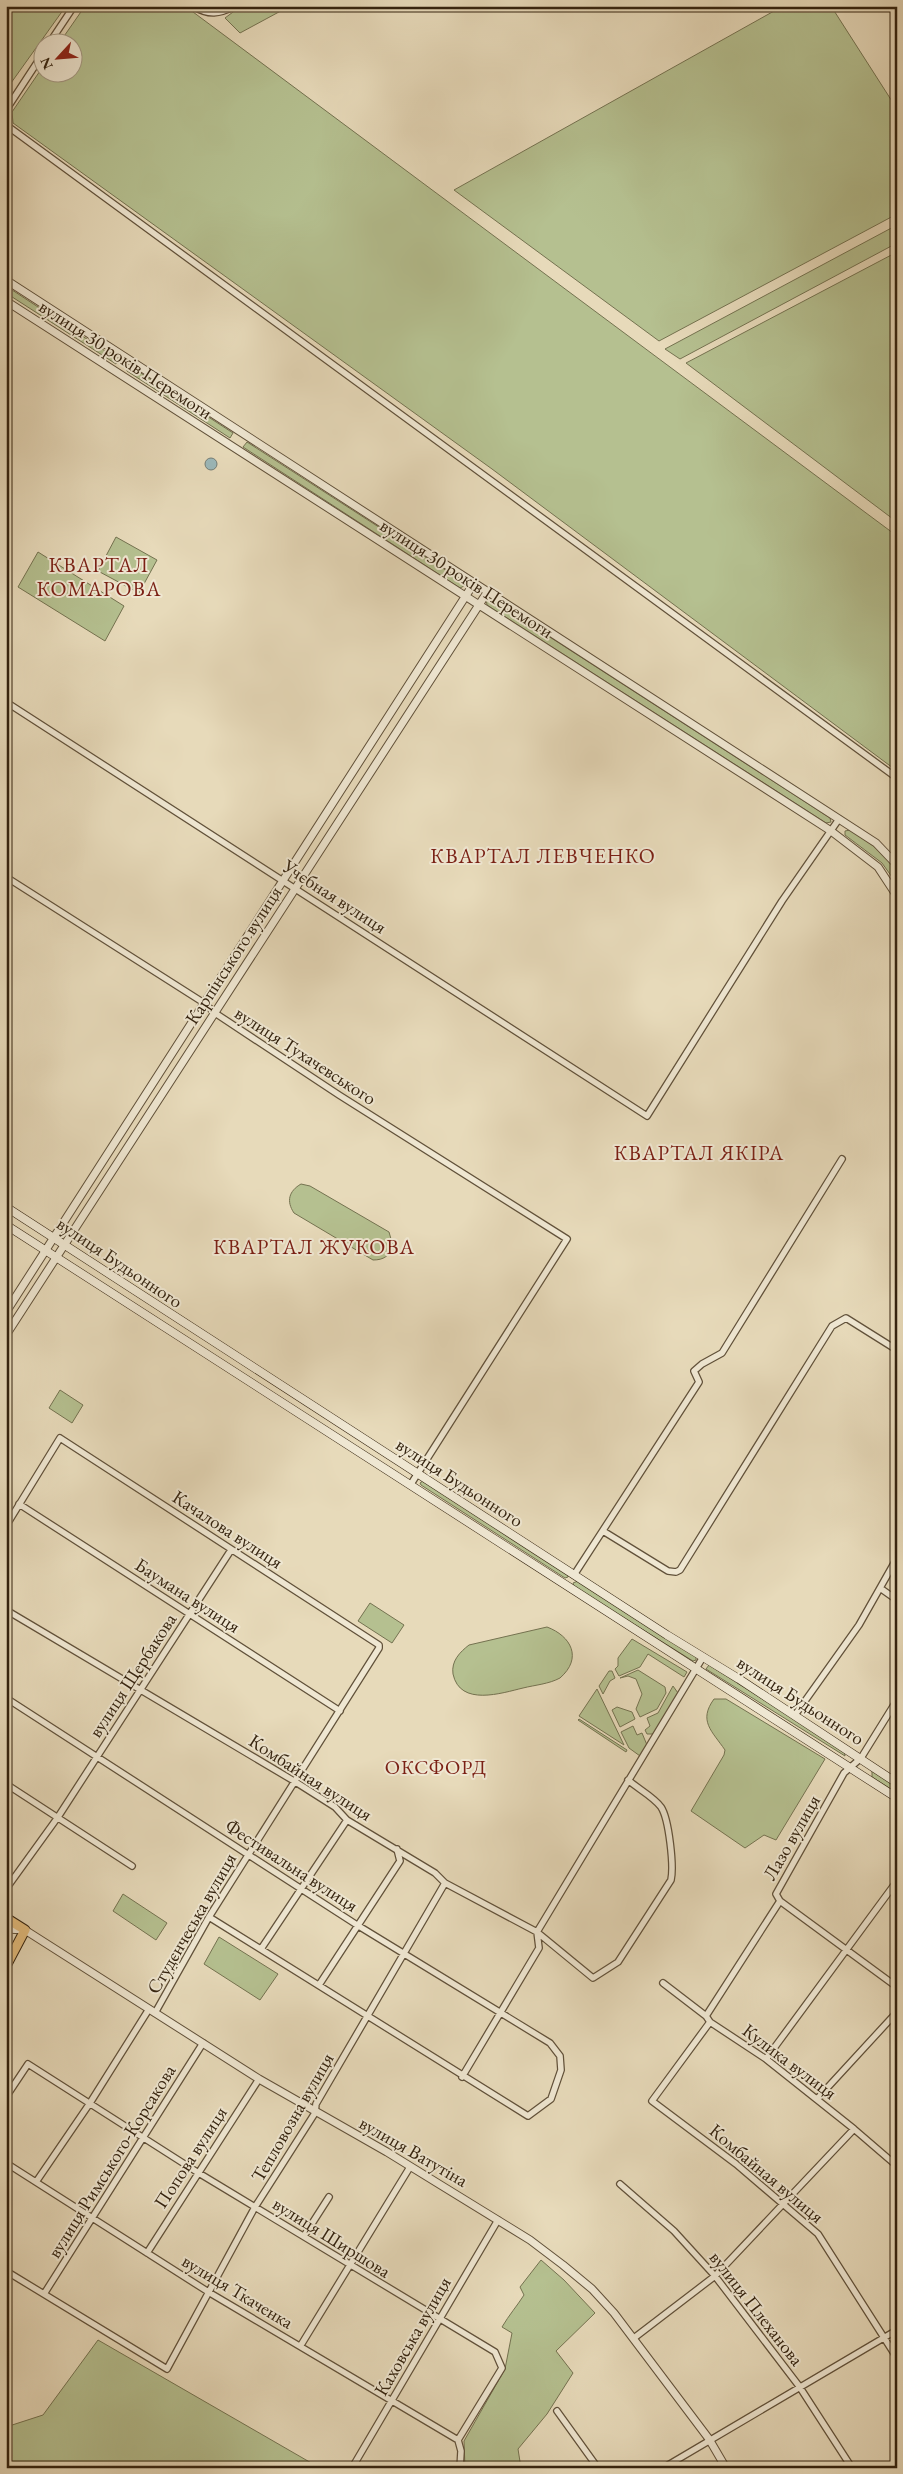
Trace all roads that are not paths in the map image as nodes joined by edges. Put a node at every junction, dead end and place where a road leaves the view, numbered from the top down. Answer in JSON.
{"nodes":[{"id":1,"x":74,"y":6,"type":"edge"},
{"id":2,"x":193,"y":6,"type":"edge"},
{"id":3,"x":236,"y":6,"type":"edge"},
{"id":4,"x":57,"y":32,"type":"edge"},
{"id":5,"x":32,"y":70,"type":"edge"},
{"id":6,"x":6,"y":110,"type":"edge"},
{"id":7,"x":6,"y":125,"type":"edge"},
{"id":8,"x":6,"y":280,"type":"edge"},
{"id":9,"x":6,"y":301,"type":"edge"},
{"id":10,"x":474,"y":583,"type":"junction"},
{"id":11,"x":488,"y":591,"type":"junction"},
{"id":12,"x":466,"y":596,"type":"junction"},
{"id":13,"x":479,"y":605,"type":"junction"},
{"id":14,"x":6,"y":702,"type":"edge"},
{"id":15,"x":897,"y":778,"type":"edge"},
{"id":16,"x":839,"y":819,"type":"junction"},
{"id":17,"x":831,"y":831,"type":"junction"},
{"id":18,"x":897,"y":865,"type":"edge"},
{"id":19,"x":6,"y":877,"type":"edge"},
{"id":20,"x":283,"y":880,"type":"junction"},
{"id":21,"x":296,"y":888,"type":"junction"},
{"id":22,"x":897,"y":896,"type":"edge"},
{"id":23,"x":204,"y":1003,"type":"junction"},
{"id":24,"x":214,"y":1013,"type":"junction"},
{"id":25,"x":842,"y":1159,"type":"dead end"},
{"id":26,"x":6,"y":1207,"type":"edge"},
{"id":27,"x":6,"y":1225,"type":"edge"},
{"id":28,"x":54,"y":1237,"type":"junction"},
{"id":29,"x":65,"y":1244,"type":"junction"},
{"id":30,"x":46,"y":1250,"type":"junction"},
{"id":31,"x":57,"y":1257,"type":"junction"},
{"id":32,"x":6,"y":1312,"type":"edge"},
{"id":33,"x":6,"y":1336,"type":"edge"},
{"id":34,"x":897,"y":1350,"type":"edge"},
{"id":35,"x":418,"y":1474,"type":"junction"},
{"id":36,"x":411,"y":1484,"type":"junction"},
{"id":37,"x":19,"y":1504,"type":"junction"},
{"id":38,"x":6,"y":1526,"type":"edge"},
{"id":39,"x":604,"y":1531,"type":"junction"},
{"id":40,"x":231,"y":1550,"type":"junction"},
{"id":41,"x":897,"y":1558,"type":"edge"},
{"id":42,"x":574,"y":1575,"type":"junction"},
{"id":43,"x":566,"y":1586,"type":"junction"},
{"id":44,"x":880,"y":1588,"type":"junction"},
{"id":45,"x":897,"y":1600,"type":"edge"},
{"id":46,"x":6,"y":1610,"type":"edge"},
{"id":47,"x":190,"y":1613,"type":"junction"},
{"id":48,"x":380,"y":1644,"type":"joint"},
{"id":49,"x":703,"y":1657,"type":"junction"},
{"id":50,"x":696,"y":1668,"type":"junction"},
{"id":51,"x":142,"y":1690,"type":"junction"},
{"id":52,"x":6,"y":1698,"type":"edge"},
{"id":53,"x":897,"y":1700,"type":"edge"},
{"id":54,"x":340,"y":1711,"type":"junction"},
{"id":55,"x":795,"y":1715,"type":"junction"},
{"id":56,"x":97,"y":1756,"type":"junction"},
{"id":57,"x":861,"y":1758,"type":"junction"},
{"id":58,"x":852,"y":1767,"type":"junction"},
{"id":59,"x":628,"y":1780,"type":"junction"},
{"id":60,"x":294,"y":1781,"type":"junction"},
{"id":61,"x":897,"y":1783,"type":"edge"},
{"id":62,"x":6,"y":1784,"type":"edge"},
{"id":63,"x":897,"y":1798,"type":"edge"},
{"id":64,"x":58,"y":1817,"type":"junction"},
{"id":65,"x":347,"y":1820,"type":"junction"},
{"id":66,"x":397,"y":1850,"type":"junction"},
{"id":67,"x":248,"y":1855,"type":"junction"},
{"id":68,"x":132,"y":1866,"type":"dead end"},
{"id":69,"x":897,"y":1881,"type":"edge"},
{"id":70,"x":445,"y":1883,"type":"junction"},
{"id":71,"x":6,"y":1889,"type":"edge"},
{"id":72,"x":302,"y":1889,"type":"junction"},
{"id":73,"x":780,"y":1902,"type":"junction"},
{"id":74,"x":209,"y":1917,"type":"junction"},
{"id":75,"x":6,"y":1918,"type":"edge"},
{"id":76,"x":357,"y":1925,"type":"junction"},
{"id":77,"x":6,"y":1929,"type":"edge"},
{"id":78,"x":25,"y":1930,"type":"junction"},
{"id":79,"x":537,"y":1932,"type":"junction"},
{"id":80,"x":261,"y":1949,"type":"junction"},
{"id":81,"x":845,"y":1950,"type":"junction"},
{"id":82,"x":405,"y":1953,"type":"junction"},
{"id":83,"x":6,"y":1966,"type":"edge"},
{"id":84,"x":663,"y":1983,"type":"dead end"},
{"id":85,"x":319,"y":1985,"type":"junction"},
{"id":86,"x":897,"y":1987,"type":"edge"},
{"id":87,"x":152,"y":2011,"type":"junction"},
{"id":88,"x":501,"y":2012,"type":"junction"},
{"id":89,"x":897,"y":2012,"type":"edge"},
{"id":90,"x":368,"y":2015,"type":"junction"},
{"id":91,"x":706,"y":2016,"type":"junction"},
{"id":92,"x":710,"y":2022,"type":"junction"},
{"id":93,"x":203,"y":2043,"type":"junction"},
{"id":94,"x":766,"y":2059,"type":"junction"},
{"id":95,"x":462,"y":2077,"type":"junction"},
{"id":96,"x":259,"y":2079,"type":"junction"},
{"id":97,"x":6,"y":2097,"type":"edge"},
{"id":98,"x":817,"y":2099,"type":"junction"},
{"id":99,"x":90,"y":2103,"type":"junction"},
{"id":100,"x":315,"y":2113,"type":"junction"},
{"id":101,"x":854,"y":2129,"type":"junction"},
{"id":102,"x":144,"y":2138,"type":"junction"},
{"id":103,"x":6,"y":2163,"type":"edge"},
{"id":104,"x":897,"y":2165,"type":"edge"},
{"id":105,"x":410,"y":2167,"type":"junction"},
{"id":106,"x":197,"y":2172,"type":"junction"},
{"id":107,"x":36,"y":2182,"type":"junction"},
{"id":108,"x":620,"y":2184,"type":"dead end"},
{"id":109,"x":329,"y":2196,"type":"dead end"},
{"id":110,"x":784,"y":2204,"type":"junction"},
{"id":111,"x":256,"y":2207,"type":"junction"},
{"id":112,"x":92,"y":2218,"type":"junction"},
{"id":113,"x":498,"y":2220,"type":"junction"},
{"id":114,"x":304,"y":2236,"type":"junction"},
{"id":115,"x":147,"y":2253,"type":"junction"},
{"id":116,"x":348,"y":2264,"type":"junction"},
{"id":117,"x":6,"y":2271,"type":"edge"},
{"id":118,"x":715,"y":2276,"type":"junction"},
{"id":119,"x":210,"y":2293,"type":"junction"},
{"id":120,"x":44,"y":2294,"type":"junction"},
{"id":121,"x":438,"y":2320,"type":"junction"},
{"id":122,"x":897,"y":2330,"type":"edge"},
{"id":123,"x":634,"y":2338,"type":"junction"},
{"id":124,"x":884,"y":2338,"type":"junction"},
{"id":125,"x":301,"y":2345,"type":"junction"},
{"id":126,"x":897,"y":2358,"type":"edge"},
{"id":127,"x":799,"y":2386,"type":"junction"},
{"id":128,"x":392,"y":2400,"type":"junction"},
{"id":129,"x":556,"y":2410,"type":"dead end"},
{"id":130,"x":709,"y":2439,"type":"junction"},
{"id":131,"x":458,"y":2440,"type":"junction"},
{"id":132,"x":353,"y":2468,"type":"edge"},
{"id":133,"x":460,"y":2468,"type":"edge"},
{"id":134,"x":598,"y":2468,"type":"edge"},
{"id":135,"x":663,"y":2468,"type":"edge"},
{"id":136,"x":726,"y":2468,"type":"edge"},
{"id":137,"x":852,"y":2468,"type":"edge"}],
"edges":[{"from":1,"to":4,"type":"street"},
{"from":2,"to":3,"type":"street"},
{"from":5,"to":6,"type":"street"},
{"from":7,"to":15,"type":"street"},
{"from":8,"to":10,"type":"street","name":"вулиця 30 років Перемоги"},
{"from":9,"to":12,"type":"street","name":"вулиця 30 років Перемоги"},
{"from":10,"to":11,"type":"street","name":"вулиця 30 років Перемоги"},
{"from":10,"to":12,"type":"street","name":"Карпінського вулиця"},
{"from":11,"to":13,"type":"street","name":"Карпінського вулиця"},
{"from":11,"to":16,"type":"street","name":"вулиця 30 років Перемоги"},
{"from":12,"to":13,"type":"street","name":"вулиця 30 років Перемоги"},
{"from":12,"to":20,"type":"street","name":"Карпінського вулиця"},
{"from":13,"to":17,"type":"street","name":"вулиця 30 років Перемоги"},
{"from":13,"to":21,"type":"street","name":"Карпінського вулиця"},
{"from":14,"to":20,"type":"street","name":"Учєбная вулиця"},
{"from":16,"to":17,"type":"street"},
{"from":16,"to":18,"type":"street","name":"вулиця 30 років Перемоги"},
{"from":17,"to":21,"type":"street","name":"Учєбная вулиця"},
{"from":17,"to":22,"type":"street","name":"вулиця 30 років Перемоги"},
{"from":19,"to":23,"type":"street","name":"вулиця Тухачевського"},
{"from":20,"to":21,"type":"street","name":"Учєбная вулиця"},
{"from":20,"to":23,"type":"street","name":"Карпінського вулиця"},
{"from":21,"to":24,"type":"street","name":"Карпінського вулиця"},
{"from":23,"to":24,"type":"street","name":"вулиця Тухачевського"},
{"from":23,"to":28,"type":"street","name":"Карпінського вулиця"},
{"from":24,"to":29,"type":"street","name":"Карпінського вулиця"},
{"from":24,"to":35,"type":"street","name":"вулиця Тухачевського"},
{"from":25,"to":39,"type":"street"},
{"from":26,"to":28,"type":"main road","name":"вулиця Будьонного"},
{"from":27,"to":30,"type":"main road","name":"вулиця Будьонного"},
{"from":28,"to":29,"type":"main road","name":"вулиця Будьонного"},
{"from":28,"to":30,"type":"street","name":"Карпінського вулиця"},
{"from":29,"to":31,"type":"street","name":"Карпінського вулиця"},
{"from":29,"to":35,"type":"main road","name":"вулиця Будьонного"},
{"from":30,"to":31,"type":"main road","name":"вулиця Будьонного"},
{"from":30,"to":32,"type":"street","name":"Карпінського вулиця"},
{"from":31,"to":33,"type":"street","name":"Карпінського вулиця"},
{"from":31,"to":36,"type":"main road","name":"вулиця Будьонного"},
{"from":34,"to":39,"type":"street"},
{"from":35,"to":36,"type":"street"},
{"from":35,"to":42,"type":"main road","name":"вулиця Будьонного"},
{"from":36,"to":43,"type":"main road","name":"вулиця Будьонного"},
{"from":37,"to":38,"type":"street"},
{"from":37,"to":40,"type":"street","name":"Качалова вулиця"},
{"from":37,"to":47,"type":"street","name":"Баумана вулиця"},
{"from":39,"to":42,"type":"street"},
{"from":40,"to":47,"type":"street","name":"вулиця Щербакова"},
{"from":40,"to":48,"type":"street","name":"Качалова вулиця"},
{"from":41,"to":44,"type":"street"},
{"from":42,"to":43,"type":"main road"},
{"from":42,"to":49,"type":"main road","name":"вулиця Будьонного"},
{"from":43,"to":50,"type":"main road","name":"вулиця Будьонного"},
{"from":44,"to":45,"type":"street"},
{"from":44,"to":55,"type":"street"},
{"from":46,"to":51,"type":"street","name":"Комбайная вулиця"},
{"from":47,"to":51,"type":"street","name":"вулиця Щербакова"},
{"from":47,"to":54,"type":"street","name":"Баумана вулиця"},
{"from":48,"to":54,"type":"street","name":"Студєнчеська вулиця"},
{"from":49,"to":50,"type":"street"},
{"from":49,"to":55,"type":"main road","name":"вулиця Будьонного"},
{"from":50,"to":58,"type":"main road","name":"вулиця Будьонного"},
{"from":50,"to":59,"type":"street"},
{"from":51,"to":56,"type":"street","name":"вулиця Щербакова"},
{"from":51,"to":60,"type":"street","name":"Комбайная вулиця"},
{"from":52,"to":56,"type":"street","name":"Фестивальна вулиця"},
{"from":53,"to":57,"type":"street","name":"Лазо вулиця"},
{"from":54,"to":60,"type":"street","name":"Студєнчеська вулиця"},
{"from":55,"to":57,"type":"main road","name":"вулиця Будьонного"},
{"from":56,"to":64,"type":"street","name":"вулиця Щербакова"},
{"from":56,"to":67,"type":"street","name":"Фестивальна вулиця"},
{"from":57,"to":58,"type":"street","name":"Лазо вулиця"},
{"from":57,"to":61,"type":"main road","name":"вулиця Будьонного"},
{"from":58,"to":63,"type":"main road","name":"вулиця Будьонного"},
{"from":58,"to":73,"type":"street","name":"Лазо вулиця"},
{"from":59,"to":79,"type":"street"},
{"from":59,"to":79,"type":"street","name":"Комбайная вулиця"},
{"from":60,"to":65,"type":"street","name":"Комбайная вулиця"},
{"from":60,"to":67,"type":"street","name":"Студєнчеська вулиця"},
{"from":62,"to":64,"type":"street"},
{"from":64,"to":68,"type":"street"},
{"from":64,"to":71,"type":"street","name":"вулиця Щербакова"},
{"from":65,"to":66,"type":"street","name":"Комбайная вулиця"},
{"from":65,"to":72,"type":"street"},
{"from":66,"to":70,"type":"street","name":"Комбайная вулиця"},
{"from":66,"to":76,"type":"street"},
{"from":67,"to":72,"type":"street","name":"Фестивальна вулиця"},
{"from":67,"to":74,"type":"street","name":"Студєнчеська вулиця"},
{"from":69,"to":81,"type":"street"},
{"from":70,"to":79,"type":"street","name":"Комбайная вулиця"},
{"from":70,"to":82,"type":"street","name":"Тепловозна вулиця"},
{"from":72,"to":76,"type":"street","name":"Фестивальна вулиця"},
{"from":72,"to":80,"type":"street"},
{"from":73,"to":81,"type":"street"},
{"from":73,"to":91,"type":"street","name":"Лазо вулиця"},
{"from":74,"to":80,"type":"street"},
{"from":74,"to":87,"type":"street","name":"Студєнчеська вулиця"},
{"from":75,"to":78,"type":"main road","name":"вулиця Ватутіна"},
{"from":76,"to":82,"type":"street","name":"Фестивальна вулиця"},
{"from":76,"to":85,"type":"street"},
{"from":77,"to":78,"type":"street","name":"вулиця Ватутіна"},
{"from":78,"to":83,"type":"main road"},
{"from":78,"to":87,"type":"street","name":"вулиця Ватутіна"},
{"from":79,"to":88,"type":"street"},
{"from":80,"to":85,"type":"street"},
{"from":81,"to":86,"type":"street"},
{"from":81,"to":94,"type":"street"},
{"from":82,"to":88,"type":"street","name":"Фестивальна вулиця"},
{"from":82,"to":90,"type":"street","name":"Тепловозна вулиця"},
{"from":84,"to":91,"type":"street","name":"Кулика вулиця"},
{"from":85,"to":90,"type":"street"},
{"from":87,"to":93,"type":"street","name":"вулиця Ватутіна"},
{"from":87,"to":99,"type":"street","name":"Студєнчеська вулиця"},
{"from":88,"to":95,"type":"street"},
{"from":88,"to":95,"type":"street","name":"Фестивальна вулиця"},
{"from":89,"to":98,"type":"street"},
{"from":90,"to":95,"type":"street"},
{"from":90,"to":100,"type":"street","name":"Тепловозна вулиця"},
{"from":91,"to":92,"type":"street","name":"Кулика вулиця"},
{"from":92,"to":94,"type":"street","name":"Кулика вулиця"},
{"from":92,"to":110,"type":"street","name":"Комбайная вулиця"},
{"from":93,"to":96,"type":"street","name":"вулиця Ватутіна"},
{"from":93,"to":102,"type":"street","name":"вулиця Римського-Корсакова"},
{"from":94,"to":98,"type":"street","name":"Кулика вулиця"},
{"from":96,"to":100,"type":"street","name":"вулиця Ватутіна"},
{"from":96,"to":106,"type":"street","name":"Попова вулиця"},
{"from":97,"to":99,"type":"street","name":"вулиця Ширшова"},
{"from":98,"to":101,"type":"street","name":"Кулика вулиця"},
{"from":99,"to":102,"type":"street","name":"вулиця Ширшова"},
{"from":99,"to":107,"type":"street","name":"Студєнчеська вулиця"},
{"from":100,"to":105,"type":"street","name":"вулиця Ватутіна"},
{"from":100,"to":111,"type":"street","name":"Тепловозна вулиця"},
{"from":101,"to":104,"type":"street","name":"Кулика вулиця"},
{"from":101,"to":110,"type":"street"},
{"from":102,"to":106,"type":"street","name":"вулиця Ширшова"},
{"from":102,"to":112,"type":"street","name":"вулиця Римського-Корсакова"},
{"from":103,"to":107,"type":"street","name":"вулиця Ткаченка"},
{"from":105,"to":113,"type":"street","name":"вулиця Ватутіна"},
{"from":105,"to":116,"type":"street"},
{"from":106,"to":111,"type":"street","name":"вулиця Ширшова"},
{"from":106,"to":115,"type":"street","name":"Попова вулиця"},
{"from":107,"to":112,"type":"street","name":"вулиця Ткаченка"},
{"from":108,"to":118,"type":"street","name":"вулиця Плеханова"},
{"from":109,"to":114,"type":"street"},
{"from":110,"to":118,"type":"street"},
{"from":110,"to":124,"type":"street","name":"Комбайная вулиця"},
{"from":111,"to":114,"type":"street","name":"вулиця Ширшова"},
{"from":111,"to":119,"type":"street","name":"Тепловозна вулиця"},
{"from":112,"to":115,"type":"street","name":"вулиця Ткаченка"},
{"from":112,"to":120,"type":"street","name":"вулиця Римського-Корсакова"},
{"from":113,"to":121,"type":"street","name":"Каховська вулиця"},
{"from":113,"to":123,"type":"street","name":"вулиця Ватутіна"},
{"from":114,"to":116,"type":"street","name":"вулиця Ширшова"},
{"from":115,"to":119,"type":"street","name":"вулиця Ткаченка"},
{"from":116,"to":121,"type":"street","name":"вулиця Ширшова"},
{"from":116,"to":125,"type":"street"},
{"from":117,"to":120,"type":"street"},
{"from":118,"to":123,"type":"street"},
{"from":118,"to":127,"type":"street","name":"вулиця Плеханова"},
{"from":119,"to":120,"type":"street","name":"Тепловозна вулиця"},
{"from":119,"to":125,"type":"street","name":"вулиця Ткаченка"},
{"from":121,"to":128,"type":"street","name":"Каховська вулиця"},
{"from":121,"to":131,"type":"street","name":"вулиця Ширшова"},
{"from":122,"to":124,"type":"street"},
{"from":123,"to":130,"type":"street","name":"вулиця Ватутіна"},
{"from":124,"to":126,"type":"street","name":"Комбайная вулиця"},
{"from":124,"to":127,"type":"street"},
{"from":125,"to":128,"type":"street","name":"вулиця Ткаченка"},
{"from":127,"to":130,"type":"street"},
{"from":127,"to":137,"type":"street","name":"вулиця Плеханова"},
{"from":128,"to":131,"type":"street","name":"вулиця Ткаченка"},
{"from":128,"to":132,"type":"street","name":"Каховська вулиця"},
{"from":129,"to":134,"type":"street"},
{"from":130,"to":135,"type":"street"},
{"from":130,"to":136,"type":"street","name":"вулиця Ватутіна"},
{"from":131,"to":133,"type":"street"}]}
